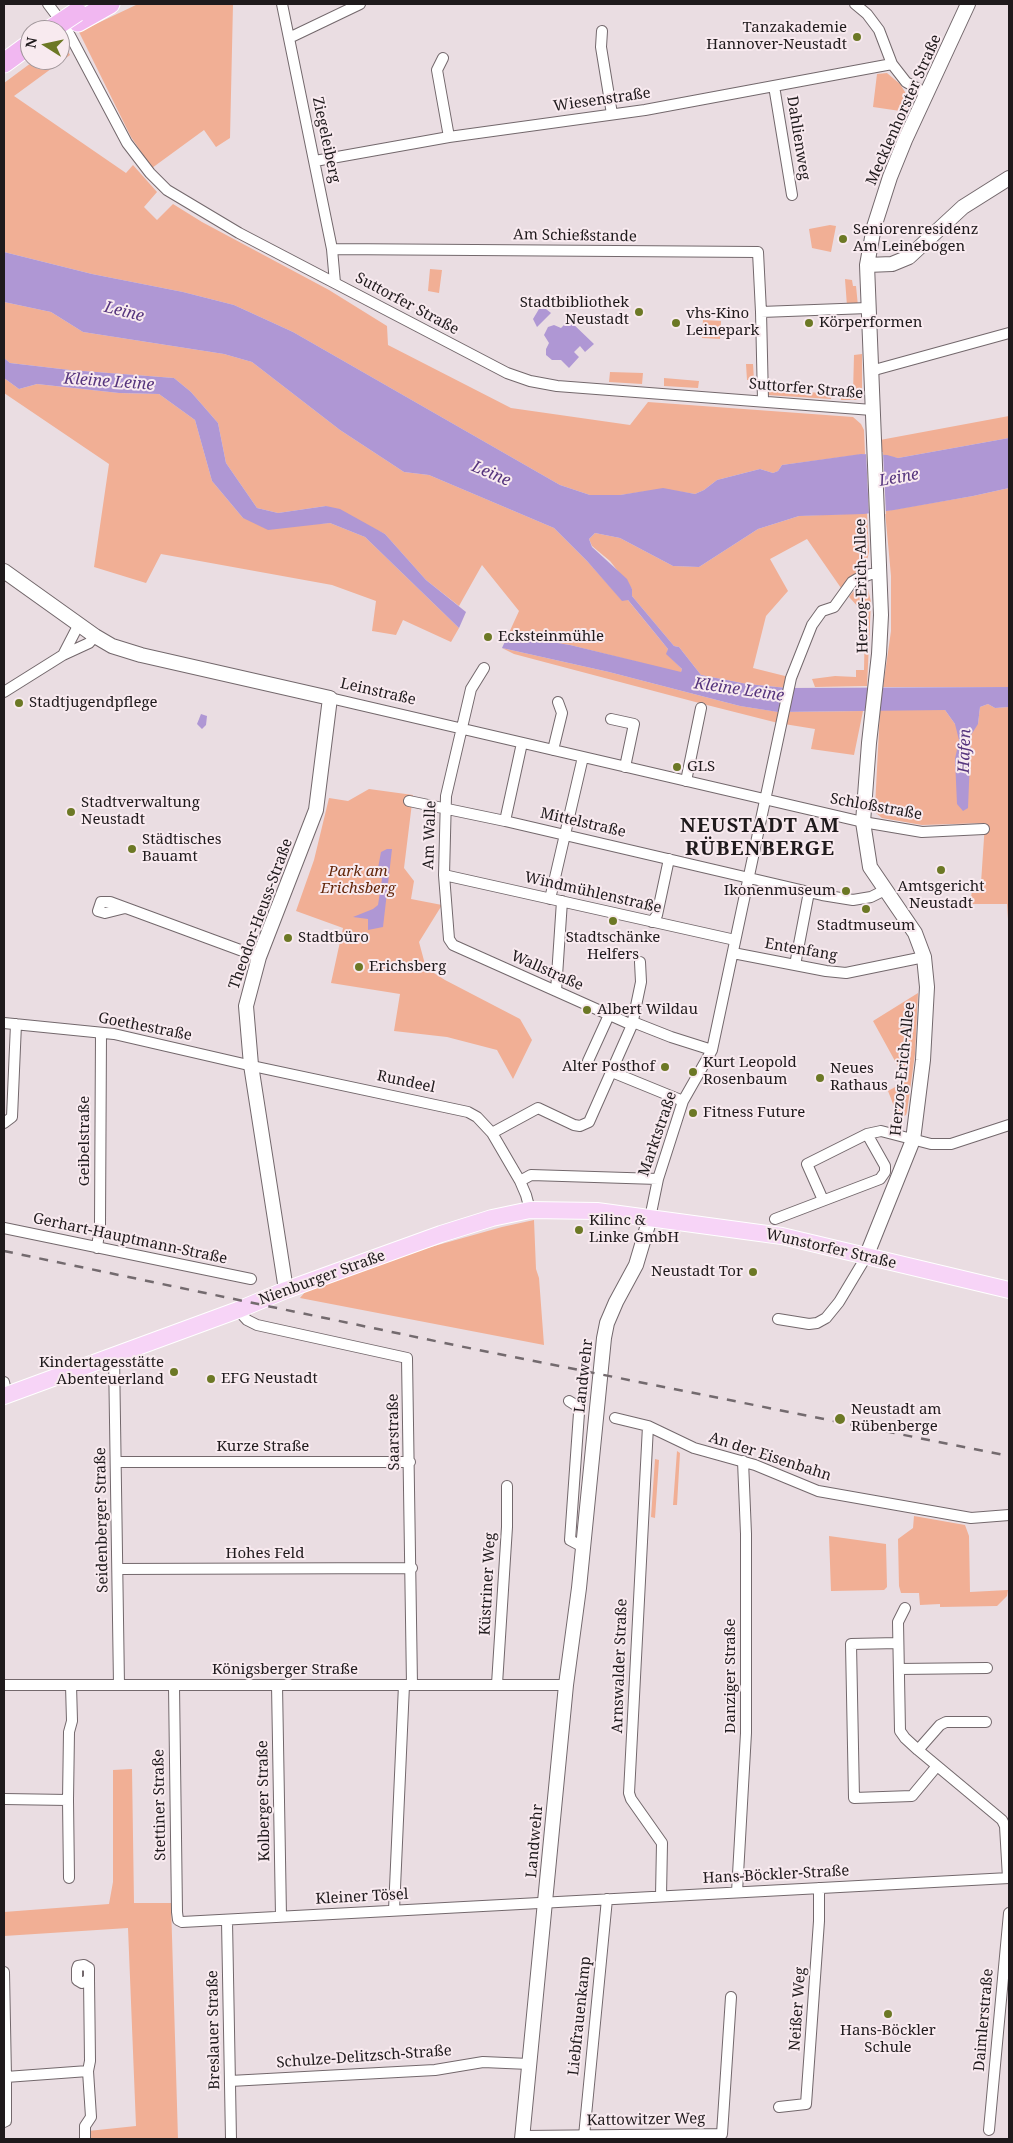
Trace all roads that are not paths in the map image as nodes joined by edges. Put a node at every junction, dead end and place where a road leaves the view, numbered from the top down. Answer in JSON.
{"nodes":[{"id":1,"x":48,"y":4,"type":"edge"},
{"id":2,"x":110,"y":4,"type":"edge"},
{"id":3,"x":282,"y":4,"type":"edge"},
{"id":4,"x":360,"y":4,"type":"edge"},
{"id":5,"x":855,"y":4,"type":"edge"},
{"id":6,"x":968,"y":4,"type":"edge"},
{"id":7,"x":82,"y":13,"type":"edge"},
{"id":8,"x":69,"y":20,"type":"edge"},
{"id":9,"x":70,"y":24,"type":"edge"},
{"id":10,"x":602,"y":31,"type":"dead end"},
{"id":11,"x":289,"y":38,"type":"junction"},
{"id":12,"x":20,"y":51,"type":"edge"},
{"id":13,"x":443,"y":58,"type":"dead end"},
{"id":14,"x":20,"y":62,"type":"edge"},
{"id":15,"x":4,"y":63,"type":"edge"},
{"id":16,"x":892,"y":64,"type":"junction"},
{"id":17,"x":4,"y":74,"type":"edge"},
{"id":18,"x":774,"y":86,"type":"junction"},
{"id":19,"x":927,"y":94,"type":"junction"},
{"id":20,"x":612,"y":114,"type":"junction"},
{"id":21,"x":449,"y":138,"type":"junction"},
{"id":22,"x":315,"y":162,"type":"junction"},
{"id":23,"x":1009,"y":178,"type":"edge"},
{"id":24,"x":792,"y":195,"type":"dead end"},
{"id":25,"x":332,"y":249,"type":"junction"},
{"id":26,"x":867,"y":265,"type":"junction"},
{"id":27,"x":335,"y":283,"type":"junction"},
{"id":28,"x":868,"y":308,"type":"junction"},
{"id":29,"x":761,"y":312,"type":"junction"},
{"id":30,"x":1009,"y":333,"type":"edge"},
{"id":31,"x":871,"y":369,"type":"junction"},
{"id":32,"x":763,"y":400,"type":"junction"},
{"id":33,"x":872,"y":410,"type":"junction"},
{"id":34,"x":4,"y":571,"type":"edge"},
{"id":35,"x":880,"y":574,"type":"junction"},
{"id":36,"x":79,"y":624,"type":"junction"},
{"id":37,"x":95,"y":636,"type":"junction"},
{"id":38,"x":63,"y":655,"type":"junction"},
{"id":39,"x":484,"y":668,"type":"dead end"},
{"id":40,"x":4,"y":692,"type":"edge"},
{"id":41,"x":330,"y":698,"type":"junction"},
{"id":42,"x":558,"y":702,"type":"dead end"},
{"id":43,"x":702,"y":708,"type":"dead end"},
{"id":44,"x":611,"y":718,"type":"dead end"},
{"id":45,"x":461,"y":729,"type":"junction"},
{"id":46,"x":522,"y":743,"type":"junction"},
{"id":47,"x":553,"y":750,"type":"junction"},
{"id":48,"x":583,"y":757,"type":"junction"},
{"id":49,"x":625,"y":767,"type":"junction"},
{"id":50,"x":686,"y":781,"type":"junction"},
{"id":51,"x":409,"y":800,"type":"dead end"},
{"id":52,"x":765,"y":800,"type":"junction"},
{"id":53,"x":447,"y":808,"type":"junction"},
{"id":54,"x":505,"y":821,"type":"junction"},
{"id":55,"x":863,"y":822,"type":"junction"},
{"id":56,"x":984,"y":829,"type":"dead end"},
{"id":57,"x":564,"y":835,"type":"junction"},
{"id":58,"x":669,"y":859,"type":"junction"},
{"id":59,"x":444,"y":875,"type":"junction"},
{"id":60,"x":749,"y":878,"type":"junction"},
{"id":61,"x":885,"y":890,"type":"junction"},
{"id":62,"x":809,"y":892,"type":"junction"},
{"id":63,"x":550,"y":899,"type":"junction"},
{"id":64,"x":562,"y":901,"type":"junction"},
{"id":65,"x":125,"y":908,"type":"dead end"},
{"id":66,"x":652,"y":922,"type":"junction"},
{"id":67,"x":735,"y":940,"type":"junction"},
{"id":68,"x":451,"y":942,"type":"joint"},
{"id":69,"x":732,"y":953,"type":"junction"},
{"id":70,"x":259,"y":957,"type":"junction"},
{"id":71,"x":924,"y":957,"type":"junction"},
{"id":72,"x":640,"y":962,"type":"dead end"},
{"id":73,"x":795,"y":965,"type":"junction"},
{"id":74,"x":556,"y":991,"type":"junction"},
{"id":75,"x":609,"y":1015,"type":"junction"},
{"id":76,"x":4,"y":1023,"type":"edge"},
{"id":77,"x":16,"y":1024,"type":"junction"},
{"id":78,"x":632,"y":1024,"type":"junction"},
{"id":79,"x":100,"y":1033,"type":"junction"},
{"id":80,"x":712,"y":1050,"type":"junction"},
{"id":81,"x":588,"y":1060,"type":"dead end"},
{"id":82,"x":250,"y":1065,"type":"junction"},
{"id":83,"x":612,"y":1072,"type":"junction"},
{"id":84,"x":683,"y":1101,"type":"junction"},
{"id":85,"x":4,"y":1123,"type":"edge"},
{"id":86,"x":1009,"y":1125,"type":"edge"},
{"id":87,"x":492,"y":1133,"type":"junction"},
{"id":88,"x":867,"y":1134,"type":"junction"},
{"id":89,"x":913,"y":1140,"type":"junction"},
{"id":90,"x":658,"y":1179,"type":"junction"},
{"id":91,"x":520,"y":1181,"type":"junction"},
{"id":92,"x":822,"y":1200,"type":"junction"},
{"id":93,"x":530,"y":1210,"type":"junction"},
{"id":94,"x":650,"y":1218,"type":"junction"},
{"id":95,"x":775,"y":1219,"type":"dead end"},
{"id":96,"x":4,"y":1228,"type":"edge"},
{"id":97,"x":97,"y":1248,"type":"junction"},
{"id":98,"x":866,"y":1257,"type":"junction"},
{"id":99,"x":251,"y":1278,"type":"dead end"},
{"id":100,"x":286,"y":1290,"type":"junction"},
{"id":101,"x":1009,"y":1290,"type":"edge"},
{"id":102,"x":238,"y":1310,"type":"junction"},
{"id":103,"x":778,"y":1319,"type":"dead end"},
{"id":104,"x":114,"y":1355,"type":"junction"},
{"id":105,"x":5,"y":1391,"type":"edge"},
{"id":106,"x":569,"y":1400,"type":"dead end"},
{"id":107,"x":616,"y":1418,"type":"dead end"},
{"id":108,"x":648,"y":1426,"type":"junction"},
{"id":109,"x":742,"y":1461,"type":"junction"},
{"id":110,"x":116,"y":1462,"type":"junction"},
{"id":111,"x":410,"y":1462,"type":"junction"},
{"id":112,"x":507,"y":1486,"type":"dead end"},
{"id":113,"x":1009,"y":1515,"type":"edge"},
{"id":114,"x":583,"y":1547,"type":"junction"},
{"id":115,"x":412,"y":1568,"type":"junction"},
{"id":116,"x":118,"y":1569,"type":"junction"},
{"id":117,"x":905,"y":1608,"type":"dead end"},
{"id":118,"x":898,"y":1643,"type":"junction"},
{"id":119,"x":987,"y":1668,"type":"dead end"},
{"id":120,"x":899,"y":1669,"type":"junction"},
{"id":121,"x":497,"y":1684,"type":"junction"},
{"id":122,"x":4,"y":1685,"type":"edge"},
{"id":123,"x":71,"y":1685,"type":"junction"},
{"id":124,"x":118,"y":1685,"type":"junction"},
{"id":125,"x":277,"y":1685,"type":"junction"},
{"id":126,"x":408,"y":1685,"type":"junction"},
{"id":127,"x":566,"y":1685,"type":"junction"},
{"id":128,"x":174,"y":1686,"type":"junction"},
{"id":129,"x":986,"y":1722,"type":"dead end"},
{"id":130,"x":918,"y":1750,"type":"junction"},
{"id":131,"x":937,"y":1766,"type":"junction"},
{"id":132,"x":4,"y":1799,"type":"edge"},
{"id":133,"x":68,"y":1800,"type":"junction"},
{"id":134,"x":69,"y":1878,"type":"dead end"},
{"id":135,"x":1009,"y":1878,"type":"edge"},
{"id":136,"x":819,"y":1888,"type":"junction"},
{"id":137,"x":737,"y":1892,"type":"junction"},
{"id":138,"x":661,"y":1896,"type":"junction"},
{"id":139,"x":607,"y":1899,"type":"junction"},
{"id":140,"x":545,"y":1904,"type":"junction"},
{"id":141,"x":394,"y":1910,"type":"junction"},
{"id":142,"x":1009,"y":1912,"type":"edge"},
{"id":143,"x":282,"y":1916,"type":"junction"},
{"id":144,"x":227,"y":1921,"type":"junction"},
{"id":145,"x":182,"y":1922,"type":"joint"},
{"id":146,"x":4,"y":1972,"type":"edge"},
{"id":147,"x":89,"y":1979,"type":"dead end"},
{"id":148,"x":4,"y":1984,"type":"edge"},
{"id":149,"x":731,"y":1996,"type":"dead end"},
{"id":150,"x":529,"y":2064,"type":"junction"},
{"id":151,"x":89,"y":2066,"type":"junction"},
{"id":152,"x":6,"y":2077,"type":"junction"},
{"id":153,"x":230,"y":2081,"type":"junction"},
{"id":154,"x":779,"y":2107,"type":"dead end"},
{"id":155,"x":4,"y":2122,"type":"edge"},
{"id":156,"x":989,"y":2130,"type":"dead end"},
{"id":157,"x":584,"y":2136,"type":"junction"},
{"id":158,"x":523,"y":2138,"type":"edge"},
{"id":159,"x":85,"y":2139,"type":"edge"},
{"id":160,"x":231,"y":2139,"type":"edge"}],
"edges":[{"from":1,"to":27,"type":"street","name":"Suttorfer Straße"},
{"from":2,"to":7,"type":"highway"},
{"from":3,"to":11,"type":"street","name":"Ziegeleiberg"},
{"from":4,"to":11,"type":"street"},
{"from":5,"to":16,"type":"street"},
{"from":6,"to":19,"type":"street","name":"Mecklenhorster Straße"},
{"from":7,"to":8,"type":"highway","bridge":true},
{"from":7,"to":9,"type":"highway"},
{"from":10,"to":20,"type":"street"},
{"from":11,"to":22,"type":"street","name":"Ziegeleiberg"},
{"from":12,"to":15,"type":"highway"},
{"from":13,"to":21,"type":"street"},
{"from":14,"to":17,"type":"highway"},
{"from":16,"to":18,"type":"street","name":"Wiesenstraße"},
{"from":16,"to":19,"type":"street"},
{"from":18,"to":20,"type":"street","name":"Wiesenstraße"},
{"from":18,"to":24,"type":"street","name":"Dahlienweg"},
{"from":19,"to":26,"type":"street","name":"Mecklenhorster Straße"},
{"from":20,"to":21,"type":"street","name":"Wiesenstraße"},
{"from":21,"to":22,"type":"street","name":"Wiesenstraße"},
{"from":22,"to":25,"type":"street","name":"Ziegeleiberg"},
{"from":23,"to":26,"type":"street"},
{"from":25,"to":27,"type":"street","name":"Ziegeleiberg"},
{"from":25,"to":29,"type":"street","name":"Am Schießstande"},
{"from":26,"to":28,"type":"street","name":"Mecklenhorster Straße"},
{"from":27,"to":32,"type":"street","name":"Suttorfer Straße"},
{"from":28,"to":29,"type":"street"},
{"from":28,"to":31,"type":"street","name":"Mecklenhorster Straße"},
{"from":29,"to":32,"type":"street"},
{"from":30,"to":31,"type":"street"},
{"from":31,"to":33,"type":"street","name":"Mecklenhorster Straße"},
{"from":32,"to":33,"type":"street","name":"Suttorfer Straße"},
{"from":33,"to":35,"type":"street","name":"Herzog-Erich-Allee"},
{"from":34,"to":36,"type":"street","name":"Leinstraße"},
{"from":35,"to":52,"type":"street","name":"Marktstraße"},
{"from":35,"to":55,"type":"street","name":"Herzog-Erich-Allee"},
{"from":36,"to":37,"type":"street","name":"Leinstraße"},
{"from":36,"to":38,"type":"street"},
{"from":37,"to":38,"type":"street"},
{"from":37,"to":41,"type":"street","name":"Leinstraße"},
{"from":38,"to":40,"type":"street"},
{"from":39,"to":45,"type":"street","name":"Am Walle"},
{"from":41,"to":45,"type":"street","name":"Leinstraße"},
{"from":41,"to":70,"type":"street","name":"Theodor-Heuss-Straße"},
{"from":42,"to":47,"type":"street"},
{"from":43,"to":50,"type":"street"},
{"from":44,"to":49,"type":"street"},
{"from":45,"to":46,"type":"street","name":"Leinstraße"},
{"from":45,"to":53,"type":"street","name":"Am Walle"},
{"from":46,"to":47,"type":"street","name":"Leinstraße"},
{"from":46,"to":54,"type":"street"},
{"from":47,"to":48,"type":"street","name":"Leinstraße"},
{"from":48,"to":49,"type":"street","name":"Leinstraße"},
{"from":48,"to":57,"type":"street"},
{"from":49,"to":50,"type":"street","name":"Leinstraße"},
{"from":50,"to":52,"type":"street","name":"Leinstraße"},
{"from":51,"to":53,"type":"street","name":"Mittelstraße"},
{"from":52,"to":55,"type":"street","name":"Schloßstraße"},
{"from":52,"to":60,"type":"street","name":"Marktstraße"},
{"from":53,"to":54,"type":"street","name":"Mittelstraße"},
{"from":53,"to":59,"type":"street","name":"Am Walle"},
{"from":54,"to":57,"type":"street","name":"Mittelstraße"},
{"from":55,"to":56,"type":"street","name":"Schloßstraße"},
{"from":55,"to":61,"type":"street","name":"Herzog-Erich-Allee"},
{"from":57,"to":58,"type":"street","name":"Mittelstraße"},
{"from":57,"to":63,"type":"street"},
{"from":58,"to":60,"type":"street","name":"Mittelstraße"},
{"from":58,"to":66,"type":"street"},
{"from":59,"to":63,"type":"street","name":"Windmühlenstraße"},
{"from":59,"to":68,"type":"street","name":"Am Walle"},
{"from":60,"to":62,"type":"street","name":"Mittelstraße"},
{"from":60,"to":67,"type":"street","name":"Marktstraße"},
{"from":61,"to":62,"type":"street","name":"Mittelstraße"},
{"from":61,"to":71,"type":"street","name":"Herzog-Erich-Allee"},
{"from":62,"to":73,"type":"street"},
{"from":63,"to":64,"type":"street","name":"Windmühlenstraße"},
{"from":64,"to":66,"type":"street","name":"Windmühlenstraße"},
{"from":64,"to":74,"type":"street"},
{"from":65,"to":70,"type":"street"},
{"from":66,"to":67,"type":"street","name":"Windmühlenstraße"},
{"from":67,"to":69,"type":"street","name":"Marktstraße"},
{"from":68,"to":74,"type":"street","name":"Wallstraße"},
{"from":69,"to":73,"type":"street","name":"Entenfang"},
{"from":69,"to":80,"type":"street","name":"Marktstraße"},
{"from":70,"to":82,"type":"street","name":"Theodor-Heuss-Straße"},
{"from":71,"to":73,"type":"street","name":"Entenfang"},
{"from":71,"to":89,"type":"street","name":"Herzog-Erich-Allee"},
{"from":72,"to":78,"type":"street"},
{"from":74,"to":75,"type":"street","name":"Wallstraße"},
{"from":75,"to":78,"type":"street","name":"Wallstraße"},
{"from":75,"to":81,"type":"street"},
{"from":76,"to":77,"type":"street","name":"Goethestraße"},
{"from":77,"to":79,"type":"street","name":"Goethestraße"},
{"from":77,"to":85,"type":"street"},
{"from":78,"to":80,"type":"street","name":"Wallstraße"},
{"from":78,"to":83,"type":"street"},
{"from":79,"to":82,"type":"street","name":"Goethestraße"},
{"from":79,"to":97,"type":"street","name":"Geibelstraße"},
{"from":80,"to":84,"type":"street","name":"Marktstraße"},
{"from":82,"to":87,"type":"street","name":"Rundeel"},
{"from":82,"to":100,"type":"street","name":"Theodor-Heuss-Straße"},
{"from":83,"to":84,"type":"street"},
{"from":83,"to":87,"type":"street"},
{"from":84,"to":90,"type":"street","name":"Marktstraße"},
{"from":86,"to":89,"type":"street"},
{"from":87,"to":91,"type":"street","name":"Rundeel"},
{"from":88,"to":89,"type":"street"},
{"from":88,"to":92,"type":"street"},
{"from":88,"to":92,"type":"street"},
{"from":89,"to":98,"type":"street","name":"Herzog-Erich-Allee"},
{"from":90,"to":91,"type":"street"},
{"from":90,"to":94,"type":"street","name":"Marktstraße"},
{"from":91,"to":93,"type":"street","name":"Rundeel"},
{"from":92,"to":95,"type":"street"},
{"from":93,"to":94,"type":"main road","name":"Nienburger Straße"},
{"from":93,"to":100,"type":"main road","name":"Nienburger Straße"},
{"from":94,"to":98,"type":"main road","name":"Wunstorfer Straße"},
{"from":94,"to":114,"type":"street","name":"Landwehr"},
{"from":96,"to":97,"type":"street","name":"Gerhart-Hauptmann-Straße"},
{"from":97,"to":99,"type":"street","name":"Gerhart-Hauptmann-Straße"},
{"from":98,"to":101,"type":"main road","name":"Wunstorfer Straße"},
{"from":98,"to":103,"type":"street"},
{"from":100,"to":102,"type":"main road","name":"Nienburger Straße"},
{"from":102,"to":104,"type":"main road","name":"Nienburger Straße"},
{"from":102,"to":111,"type":"street","name":"Saarstraße"},
{"from":104,"to":105,"type":"main road","name":"Nienburger Straße"},
{"from":104,"to":110,"type":"street","name":"Seidenberger Straße"},
{"from":106,"to":114,"type":"street","name":"Landwehr"},
{"from":107,"to":108,"type":"street","name":"An der Eisenbahn"},
{"from":108,"to":109,"type":"street","name":"An der Eisenbahn"},
{"from":108,"to":138,"type":"street","name":"Arnswalder Straße"},
{"from":109,"to":113,"type":"street","name":"An der Eisenbahn"},
{"from":109,"to":137,"type":"street","name":"Danziger Straße"},
{"from":110,"to":111,"type":"street","name":"Kurze Straße"},
{"from":110,"to":116,"type":"street","name":"Seidenberger Straße"},
{"from":111,"to":115,"type":"street","name":"Saarstraße"},
{"from":112,"to":121,"type":"street","name":"Küstriner Weg"},
{"from":114,"to":127,"type":"street","name":"Landwehr"},
{"from":115,"to":116,"type":"street","name":"Hohes Feld"},
{"from":115,"to":126,"type":"street","name":"Saarstraße"},
{"from":116,"to":124,"type":"street","name":"Seidenberger Straße"},
{"from":117,"to":118,"type":"street"},
{"from":118,"to":120,"type":"street"},
{"from":118,"to":131,"type":"street"},
{"from":119,"to":120,"type":"street"},
{"from":120,"to":130,"type":"street"},
{"from":121,"to":126,"type":"street","name":"Königsberger Straße"},
{"from":121,"to":127,"type":"street","name":"Königsberger Straße"},
{"from":122,"to":123,"type":"street","name":"Königsberger Straße"},
{"from":123,"to":124,"type":"street","name":"Königsberger Straße"},
{"from":123,"to":133,"type":"street"},
{"from":124,"to":128,"type":"street","name":"Königsberger Straße"},
{"from":125,"to":126,"type":"street","name":"Königsberger Straße"},
{"from":125,"to":128,"type":"street","name":"Königsberger Straße"},
{"from":125,"to":143,"type":"street","name":"Kolberger Straße"},
{"from":126,"to":141,"type":"street","name":"Saarstraße"},
{"from":127,"to":140,"type":"street","name":"Landwehr"},
{"from":128,"to":145,"type":"street","name":"Stettiner Straße"},
{"from":129,"to":130,"type":"street"},
{"from":130,"to":131,"type":"street"},
{"from":131,"to":135,"type":"street"},
{"from":132,"to":133,"type":"street"},
{"from":133,"to":134,"type":"street"},
{"from":135,"to":136,"type":"street","name":"Hans-Böckler-Straße"},
{"from":136,"to":137,"type":"street","name":"Hans-Böckler-Straße"},
{"from":136,"to":154,"type":"street","name":"Neißer Weg"},
{"from":137,"to":138,"type":"street","name":"Hans-Böckler-Straße"},
{"from":138,"to":139,"type":"street","name":"Hans-Böckler-Straße"},
{"from":139,"to":140,"type":"street","name":"Hans-Böckler-Straße"},
{"from":139,"to":157,"type":"street","name":"Liebfrauenkamp"},
{"from":140,"to":141,"type":"street","name":"Kleiner Tösel"},
{"from":140,"to":150,"type":"street","name":"Landwehr"},
{"from":141,"to":143,"type":"street","name":"Kleiner Tösel"},
{"from":142,"to":156,"type":"street","name":"Daimlerstraße"},
{"from":143,"to":144,"type":"street","name":"Kleiner Tösel"},
{"from":144,"to":145,"type":"street","name":"Kleiner Tösel"},
{"from":144,"to":153,"type":"street","name":"Breslauer Straße"},
{"from":146,"to":148,"type":"street"},
{"from":147,"to":151,"type":"street"},
{"from":148,"to":152,"type":"street"},
{"from":149,"to":157,"type":"street","name":"Kattowitzer Weg"},
{"from":150,"to":153,"type":"street","name":"Schulze-Delitzsch-Straße"},
{"from":150,"to":158,"type":"street","name":"Landwehr"},
{"from":151,"to":152,"type":"street"},
{"from":151,"to":159,"type":"street"},
{"from":152,"to":155,"type":"street"},
{"from":153,"to":160,"type":"street","name":"Breslauer Straße"},
{"from":157,"to":158,"type":"street","name":"Kattowitzer Weg"}]}
